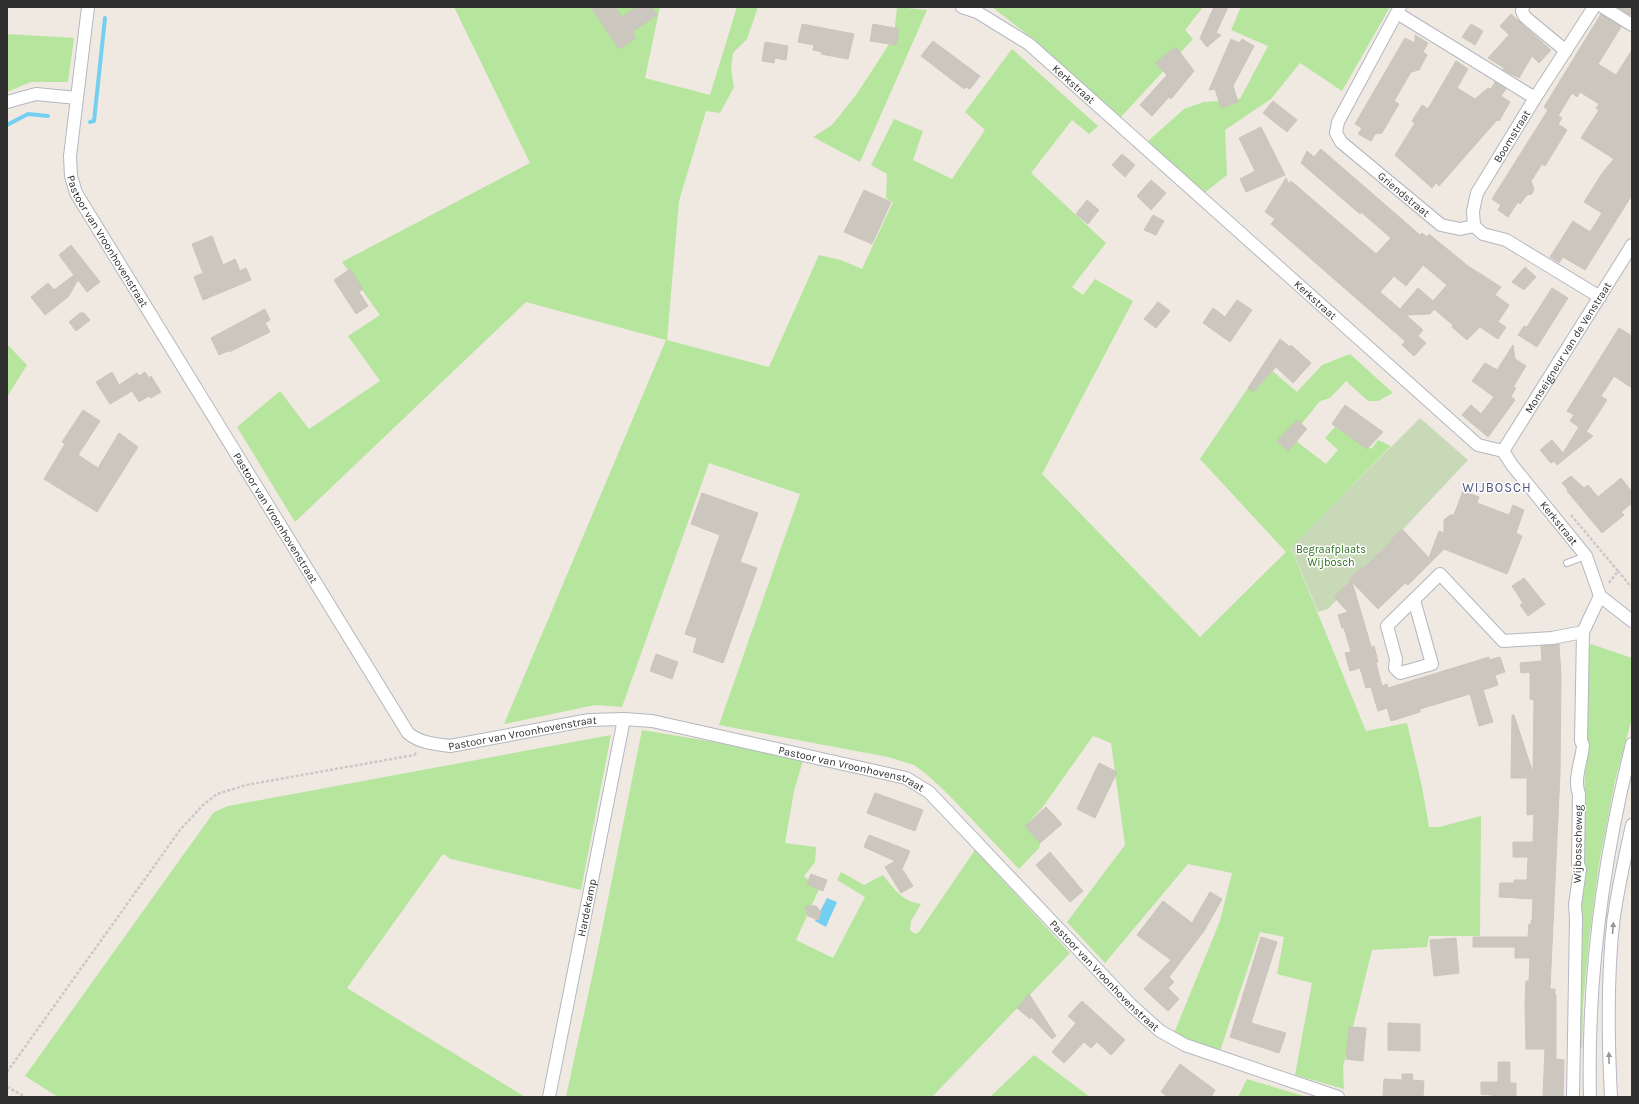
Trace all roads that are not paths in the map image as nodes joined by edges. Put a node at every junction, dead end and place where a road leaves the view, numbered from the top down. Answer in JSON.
{"nodes":[{"id":1,"x":88,"y":7,"type":"edge"},
{"id":2,"x":962,"y":7,"type":"edge"},
{"id":3,"x":1523,"y":7,"type":"edge"},
{"id":4,"x":1594,"y":7,"type":"edge"},
{"id":5,"x":1603,"y":7,"type":"edge"},
{"id":6,"x":978,"y":9,"type":"edge"},
{"id":7,"x":1398,"y":10,"type":"edge"},
{"id":8,"x":1632,"y":25,"type":"edge"},
{"id":9,"x":1566,"y":51,"type":"junction"},
{"id":10,"x":77,"y":98,"type":"junction"},
{"id":11,"x":1535,"y":98,"type":"junction"},
{"id":12,"x":7,"y":102,"type":"edge"},
{"id":13,"x":1474,"y":226,"type":"junction"},
{"id":14,"x":1632,"y":245,"type":"edge"},
{"id":15,"x":1600,"y":298,"type":"junction"},
{"id":16,"x":1503,"y":451,"type":"junction"},
{"id":17,"x":1586,"y":556,"type":"junction"},
{"id":18,"x":1567,"y":563,"type":"dead end"},
{"id":19,"x":1600,"y":596,"type":"junction"},
{"id":20,"x":1414,"y":600,"type":"junction"},
{"id":21,"x":1632,"y":621,"type":"edge"},
{"id":22,"x":1583,"y":632,"type":"junction"},
{"id":23,"x":624,"y":719,"type":"junction"},
{"id":24,"x":1632,"y":744,"type":"edge"},
{"id":25,"x":1632,"y":825,"type":"edge"},
{"id":26,"x":549,"y":1097,"type":"edge"},
{"id":27,"x":1338,"y":1097,"type":"edge"},
{"id":28,"x":1573,"y":1097,"type":"edge"},
{"id":29,"x":1590,"y":1097,"type":"edge"},
{"id":30,"x":1611,"y":1097,"type":"edge"}],
"edges":[{"from":1,"to":10,"type":"street","name":"Pastoor van Vroonhovenstraat"},
{"from":2,"to":6,"type":"street","name":"Kerkstraat"},
{"from":3,"to":9,"type":"street"},
{"from":4,"to":9,"type":"street","name":"Boomstraat"},
{"from":5,"to":8,"type":"street"},
{"from":6,"to":16,"type":"street","name":"Kerkstraat"},
{"from":7,"to":11,"type":"street","name":"Griendstraat"},
{"from":7,"to":13,"type":"street","name":"Griendstraat"},
{"from":9,"to":11,"type":"street","name":"Boomstraat"},
{"from":10,"to":12,"type":"street"},
{"from":10,"to":23,"type":"street","name":"Pastoor van Vroonhovenstraat"},
{"from":11,"to":13,"type":"street","name":"Boomstraat"},
{"from":13,"to":15,"type":"street"},
{"from":14,"to":15,"type":"street","name":"Monseigneur van de Venstraat"},
{"from":15,"to":16,"type":"street","name":"Monseigneur van de Venstraat"},
{"from":16,"to":17,"type":"street","name":"Kerkstraat"},
{"from":17,"to":18,"type":"lane"},
{"from":17,"to":19,"type":"street","name":"Kerkstraat"},
{"from":19,"to":21,"type":"street"},
{"from":19,"to":22,"type":"street","name":"Wijbosscheweg"},
{"from":20,"to":20,"type":"street"},
{"from":20,"to":22,"type":"street"},
{"from":22,"to":28,"type":"street","name":"Wijbosscheweg"},
{"from":23,"to":26,"type":"street","name":"Hardekamp"},
{"from":23,"to":27,"type":"street","name":"Pastoor van Vroonhovenstraat"},
{"from":24,"to":29,"type":"street"},
{"from":30,"to":25,"type":"street","one_way":true}]}
